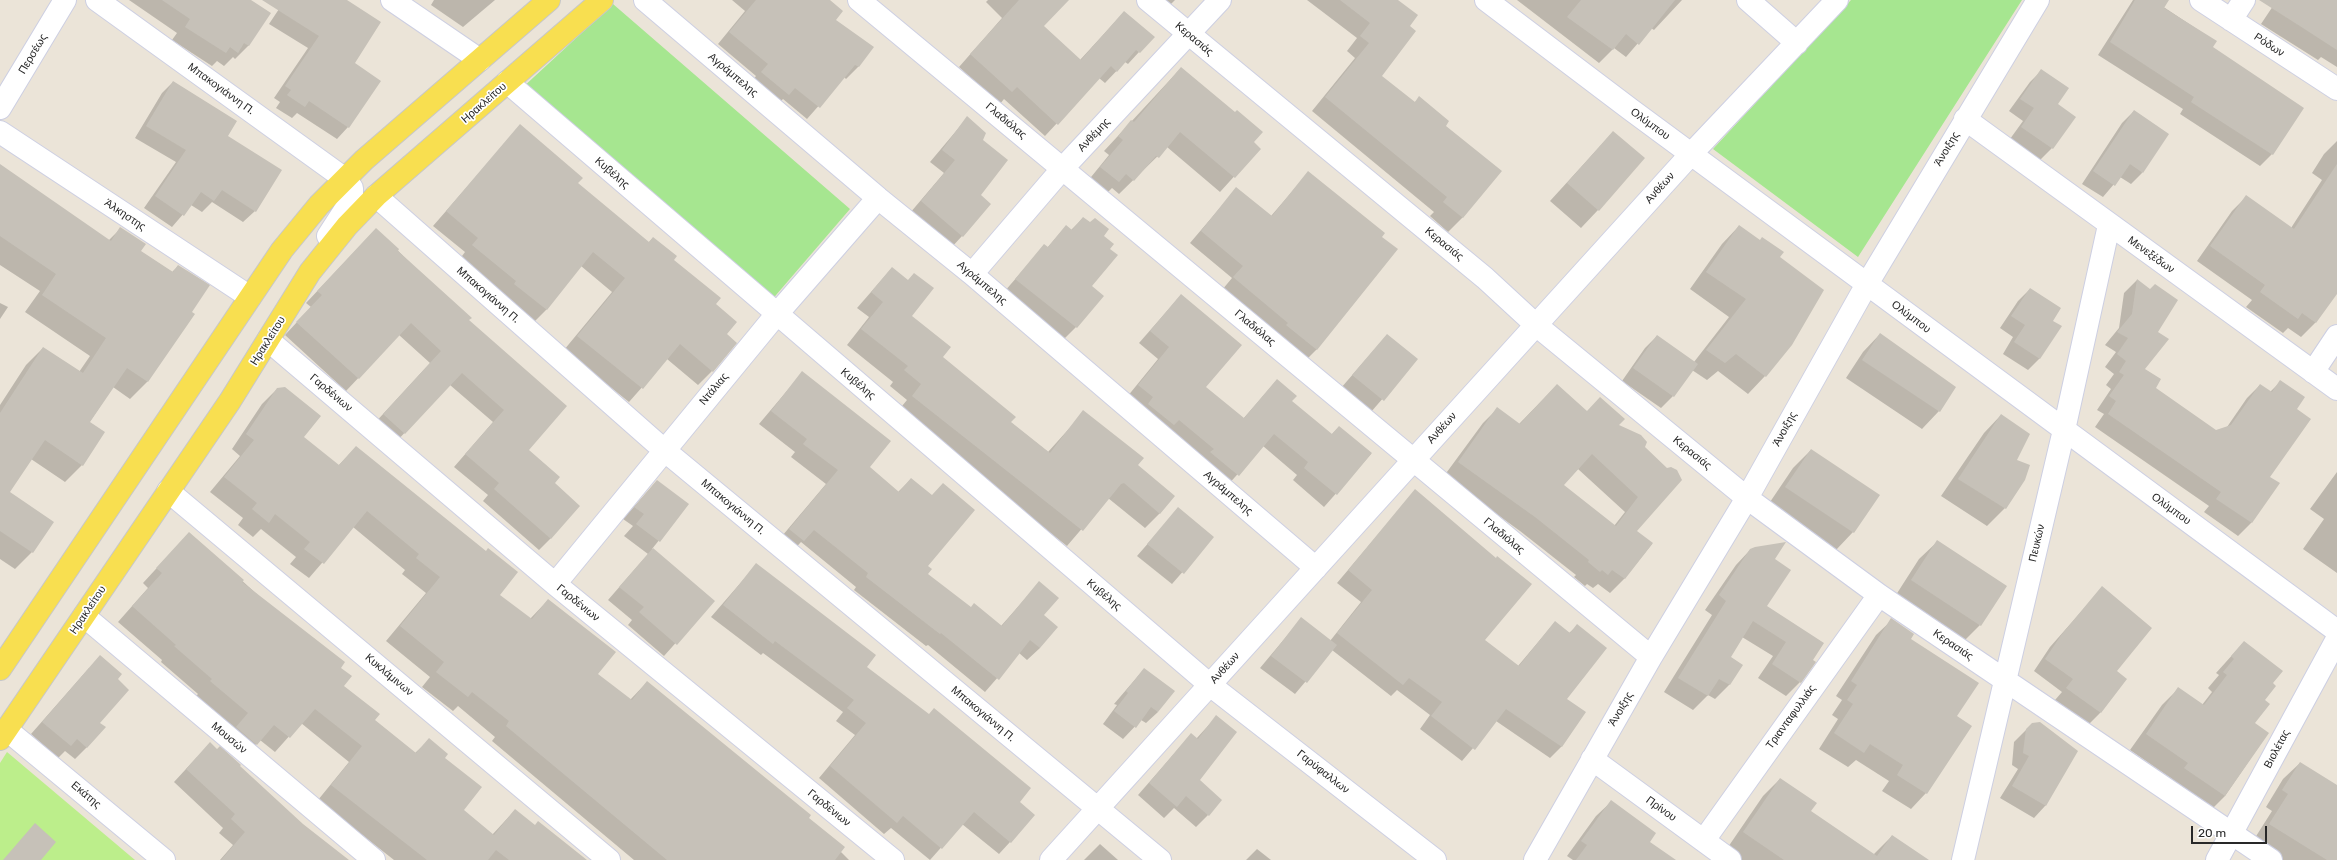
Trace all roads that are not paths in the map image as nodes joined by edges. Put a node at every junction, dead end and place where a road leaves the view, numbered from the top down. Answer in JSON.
{"nodes":[{"id":1,"x":65,"y":0,"type":"edge"},
{"id":2,"x":97,"y":0,"type":"edge"},
{"id":3,"x":392,"y":0,"type":"edge"},
{"id":4,"x":549,"y":0,"type":"edge"},
{"id":5,"x":602,"y":0,"type":"edge"},
{"id":6,"x":645,"y":0,"type":"edge"},
{"id":7,"x":859,"y":0,"type":"edge"},
{"id":8,"x":1148,"y":0,"type":"edge"},
{"id":9,"x":1220,"y":0,"type":"edge"},
{"id":10,"x":1486,"y":0,"type":"edge"},
{"id":11,"x":1748,"y":0,"type":"edge"},
{"id":12,"x":1837,"y":0,"type":"edge"},
{"id":13,"x":2038,"y":0,"type":"edge"},
{"id":14,"x":2201,"y":0,"type":"edge"},
{"id":15,"x":2244,"y":0,"type":"edge"},
{"id":16,"x":2231,"y":20,"type":"junction"},
{"id":17,"x":1189,"y":35,"type":"junction"},
{"id":18,"x":1797,"y":43,"type":"junction"},
{"id":19,"x":480,"y":60,"type":"junction"},
{"id":20,"x":507,"y":82,"type":"junction"},
{"id":21,"x":2337,"y":89,"type":"edge"},
{"id":22,"x":0,"y":108,"type":"edge"},
{"id":23,"x":1965,"y":119,"type":"junction"},
{"id":24,"x":0,"y":132,"type":"edge"},
{"id":25,"x":1691,"y":154,"type":"junction"},
{"id":26,"x":1063,"y":168,"type":"junction"},
{"id":27,"x":345,"y":179,"type":"junction"},
{"id":28,"x":376,"y":196,"type":"junction"},
{"id":29,"x":878,"y":198,"type":"junction"},
{"id":30,"x":2109,"y":225,"type":"junction"},
{"id":31,"x":972,"y":274,"type":"junction"},
{"id":32,"x":1867,"y":284,"type":"junction"},
{"id":33,"x":302,"y":285,"type":"junction"},
{"id":34,"x":250,"y":297,"type":"junction"},
{"id":35,"x":776,"y":315,"type":"junction"},
{"id":36,"x":1536,"y":325,"type":"junction"},
{"id":37,"x":2337,"y":336,"type":"edge"},
{"id":38,"x":268,"y":340,"type":"junction"},
{"id":39,"x":2313,"y":372,"type":"junction"},
{"id":40,"x":2337,"y":389,"type":"edge"},
{"id":41,"x":2064,"y":430,"type":"junction"},
{"id":42,"x":664,"y":450,"type":"junction"},
{"id":43,"x":1414,"y":460,"type":"junction"},
{"id":44,"x":168,"y":491,"type":"junction"},
{"id":45,"x":1747,"y":498,"type":"junction"},
{"id":46,"x":1316,"y":568,"type":"junction"},
{"id":47,"x":555,"y":584,"type":"junction"},
{"id":48,"x":1879,"y":595,"type":"junction"},
{"id":49,"x":84,"y":616,"type":"junction"},
{"id":50,"x":2337,"y":631,"type":"edge"},
{"id":51,"x":2337,"y":638,"type":"edge"},
{"id":52,"x":1651,"y":657,"type":"junction"},
{"id":53,"x":0,"y":669,"type":"edge"},
{"id":54,"x":2005,"y":681,"type":"junction"},
{"id":55,"x":1210,"y":685,"type":"junction"},
{"id":56,"x":4,"y":734,"type":"edge"},
{"id":57,"x":1592,"y":759,"type":"junction"},
{"id":58,"x":1098,"y":809,"type":"junction"},
{"id":59,"x":2232,"y":832,"type":"junction"},
{"id":60,"x":1704,"y":840,"type":"junction"},
{"id":61,"x":164,"y":860,"type":"edge"},
{"id":62,"x":374,"y":860,"type":"edge"},
{"id":63,"x":609,"y":860,"type":"edge"},
{"id":64,"x":893,"y":860,"type":"edge"},
{"id":65,"x":1051,"y":860,"type":"edge"},
{"id":66,"x":1160,"y":860,"type":"edge"},
{"id":67,"x":1436,"y":860,"type":"edge"},
{"id":68,"x":1535,"y":860,"type":"edge"},
{"id":69,"x":1730,"y":860,"type":"edge"},
{"id":70,"x":1963,"y":860,"type":"edge"},
{"id":71,"x":2217,"y":860,"type":"edge"},
{"id":72,"x":2271,"y":860,"type":"edge"}],
"edges":[{"from":1,"to":22,"type":"street","name":"Περσέως"},
{"from":2,"to":27,"type":"street","name":"Μπακογιάννη Π."},
{"from":3,"to":19,"type":"street"},
{"from":4,"to":19,"type":"main road"},
{"from":5,"to":20,"type":"main road","name":"Ηρακλείτου"},
{"from":6,"to":29,"type":"street","name":"Αγράμπελης"},
{"from":7,"to":26,"type":"street","name":"Γλαδιόλας"},
{"from":8,"to":17,"type":"street","name":"Κερασιάς"},
{"from":9,"to":17,"type":"street","name":"Ανθέμης"},
{"from":10,"to":25,"type":"street","name":"Ολύμπου"},
{"from":11,"to":18,"type":"street"},
{"from":12,"to":18,"type":"street","name":"Ανθέων"},
{"from":13,"to":23,"type":"street","name":"Άνοιξης"},
{"from":14,"to":16,"type":"street","name":"Ρόδων"},
{"from":15,"to":16,"type":"street"},
{"from":16,"to":21,"type":"street","name":"Ρόδων"},
{"from":17,"to":26,"type":"street","name":"Ανθέμης"},
{"from":17,"to":36,"type":"street","name":"Κερασιάς"},
{"from":18,"to":25,"type":"street","name":"Ανθέων"},
{"from":19,"to":27,"type":"main road"},
{"from":20,"to":28,"type":"main road","name":"Ηρακλείτου"},
{"from":20,"to":35,"type":"street","name":"Κυβέλης"},
{"from":23,"to":30,"type":"street","name":"Μενεξέδων"},
{"from":23,"to":32,"type":"street","name":"Άνοιξης"},
{"from":24,"to":34,"type":"street","name":"Άλκηστης"},
{"from":25,"to":32,"type":"street","name":"Ολύμπου"},
{"from":25,"to":36,"type":"street","name":"Ανθέων"},
{"from":26,"to":31,"type":"street","name":"Ανθέμης"},
{"from":26,"to":43,"type":"street","name":"Γλαδιόλας"},
{"from":27,"to":33,"type":"street"},
{"from":27,"to":34,"type":"main road"},
{"from":28,"to":33,"type":"main road","name":"Ηρακλείτου"},
{"from":28,"to":42,"type":"street","name":"Μπακογιάννη Π."},
{"from":29,"to":31,"type":"street","name":"Αγράμπελης"},
{"from":29,"to":35,"type":"street","name":"Ντάλιας"},
{"from":30,"to":39,"type":"street","name":"Μενεξέδων"},
{"from":30,"to":41,"type":"street","name":"Πευκών"},
{"from":31,"to":46,"type":"street","name":"Αγράμπελης"},
{"from":32,"to":41,"type":"street","name":"Ολύμπου"},
{"from":32,"to":45,"type":"street","name":"Άνοιξης"},
{"from":33,"to":38,"type":"main road","name":"Ηρακλείτου"},
{"from":34,"to":53,"type":"main road"},
{"from":35,"to":42,"type":"street","name":"Ντάλιας"},
{"from":35,"to":55,"type":"street","name":"Κυβέλης"},
{"from":36,"to":43,"type":"street","name":"Ανθέων"},
{"from":36,"to":45,"type":"street","name":"Κερασιάς"},
{"from":37,"to":39,"type":"street"},
{"from":38,"to":44,"type":"main road","name":"Ηρακλείτου"},
{"from":38,"to":47,"type":"street","name":"Γαρδένιων"},
{"from":39,"to":40,"type":"street","name":"Μενεξέδων"},
{"from":41,"to":50,"type":"street","name":"Ολύμπου"},
{"from":41,"to":54,"type":"street","name":"Πευκών"},
{"from":42,"to":47,"type":"street","name":"Ντάλιας"},
{"from":42,"to":58,"type":"street","name":"Μπακογιάννη Π."},
{"from":43,"to":46,"type":"street","name":"Ανθέων"},
{"from":43,"to":52,"type":"street","name":"Γλαδιόλας"},
{"from":44,"to":49,"type":"main road","name":"Ηρακλείτου"},
{"from":44,"to":63,"type":"street","name":"Κυκλάμινων"},
{"from":45,"to":48,"type":"street","name":"Κερασιάς"},
{"from":45,"to":52,"type":"street","name":"Άνοιξης"},
{"from":46,"to":55,"type":"street","name":"Ανθέων"},
{"from":47,"to":64,"type":"street","name":"Γαρδένιων"},
{"from":48,"to":54,"type":"street","name":"Κερασιάς"},
{"from":48,"to":60,"type":"street","name":"Τριανταφυλλιάς"},
{"from":49,"to":56,"type":"main road","name":"Ηρακλείτου"},
{"from":49,"to":62,"type":"street","name":"Μουσών"},
{"from":51,"to":59,"type":"street","name":"Βιολέτας"},
{"from":52,"to":57,"type":"street","name":"Άνοιξης"},
{"from":54,"to":59,"type":"street","name":"Κερασιάς"},
{"from":54,"to":70,"type":"street","name":"Πευκών"},
{"from":55,"to":58,"type":"street","name":"Ανθέων"},
{"from":55,"to":67,"type":"street","name":"Γαρύφαλλων"},
{"from":56,"to":61,"type":"street","name":"Εκάτης"},
{"from":57,"to":60,"type":"street","name":"Πρίνου"},
{"from":57,"to":68,"type":"street","name":"Άνοιξης"},
{"from":58,"to":65,"type":"street","name":"Ανθέων"},
{"from":58,"to":66,"type":"street","name":"Μπακογιάννη Π."},
{"from":59,"to":71,"type":"street","name":"Βιολέτας"},
{"from":59,"to":72,"type":"street","name":"Κερασιάς"},
{"from":60,"to":69,"type":"street","name":"Πρίνου"}]}
